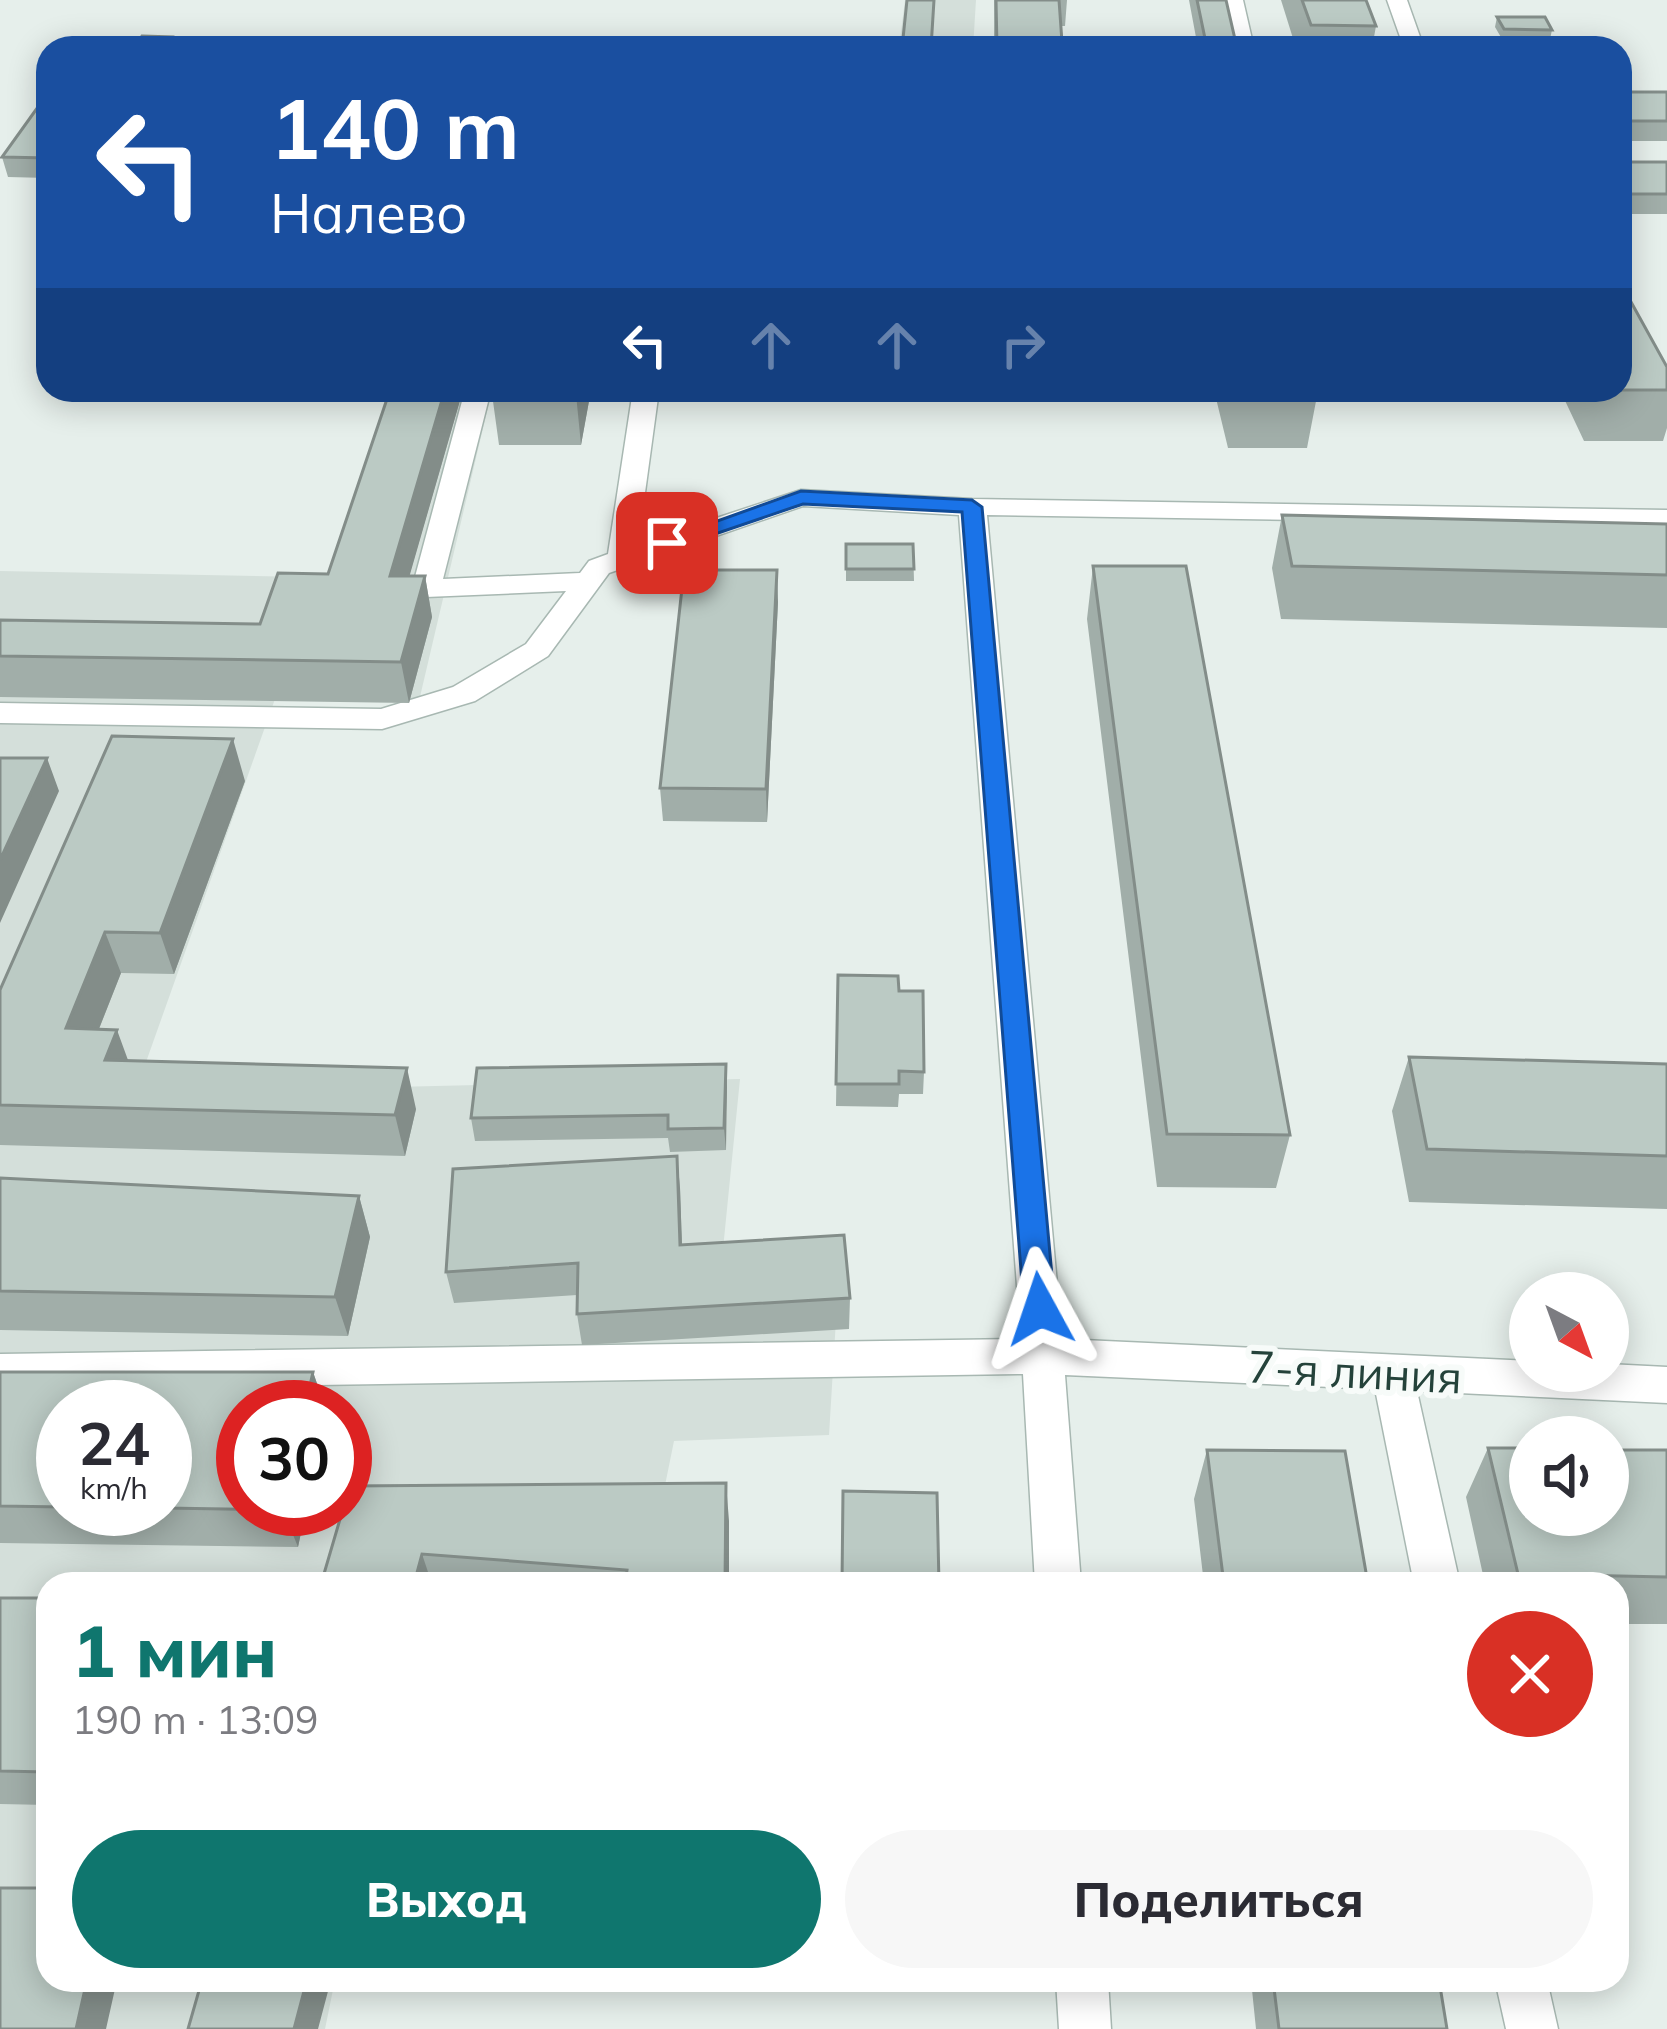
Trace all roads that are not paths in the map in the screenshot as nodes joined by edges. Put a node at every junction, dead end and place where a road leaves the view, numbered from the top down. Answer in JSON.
{"nodes":[{"id":1,"x":1233,"y":0,"type":"edge"},
{"id":2,"x":1397,"y":0,"type":"edge"},
{"id":3,"x":1241,"y":36,"type":"edge"},
{"id":4,"x":1410,"y":36,"type":"edge"},
{"id":5,"x":475,"y":402,"type":"edge"},
{"id":6,"x":644,"y":402,"type":"edge"},
{"id":7,"x":972,"y":507,"type":"junction"},
{"id":8,"x":1667,"y":518,"type":"edge"},
{"id":9,"x":622,"y":558,"type":"junction"},
{"id":10,"x":588,"y":581,"type":"junction"},
{"id":11,"x":0,"y":713,"type":"edge"},
{"id":12,"x":1043,"y":1356,"type":"junction"},
{"id":13,"x":0,"y":1372,"type":"edge"},
{"id":14,"x":1392,"y":1372,"type":"junction"},
{"id":15,"x":1667,"y":1384,"type":"edge"},
{"id":16,"x":1057,"y":1572,"type":"edge"},
{"id":17,"x":1434,"y":1572,"type":"edge"},
{"id":18,"x":1083,"y":1992,"type":"edge"},
{"id":19,"x":1524,"y":1992,"type":"edge"},
{"id":20,"x":1085,"y":2029,"type":"edge"},
{"id":21,"x":1532,"y":2029,"type":"edge"}],
"edges":[{"from":1,"to":3,"type":"street"},
{"from":2,"to":4,"type":"street"},
{"from":5,"to":10,"type":"street"},
{"from":6,"to":9,"type":"street"},
{"from":7,"to":8,"type":"street"},
{"from":7,"to":9,"type":"street"},
{"from":7,"to":12,"type":"street"},
{"from":9,"to":10,"type":"street"},
{"from":10,"to":11,"type":"street"},
{"from":12,"to":13,"type":"street","name":"7-я линия"},
{"from":12,"to":14,"type":"street","name":"7-я линия"},
{"from":12,"to":16,"type":"street"},
{"from":14,"to":15,"type":"street","name":"7-я линия"},
{"from":14,"to":17,"type":"street"},
{"from":18,"to":20,"type":"street"},
{"from":19,"to":21,"type":"street"}]}
